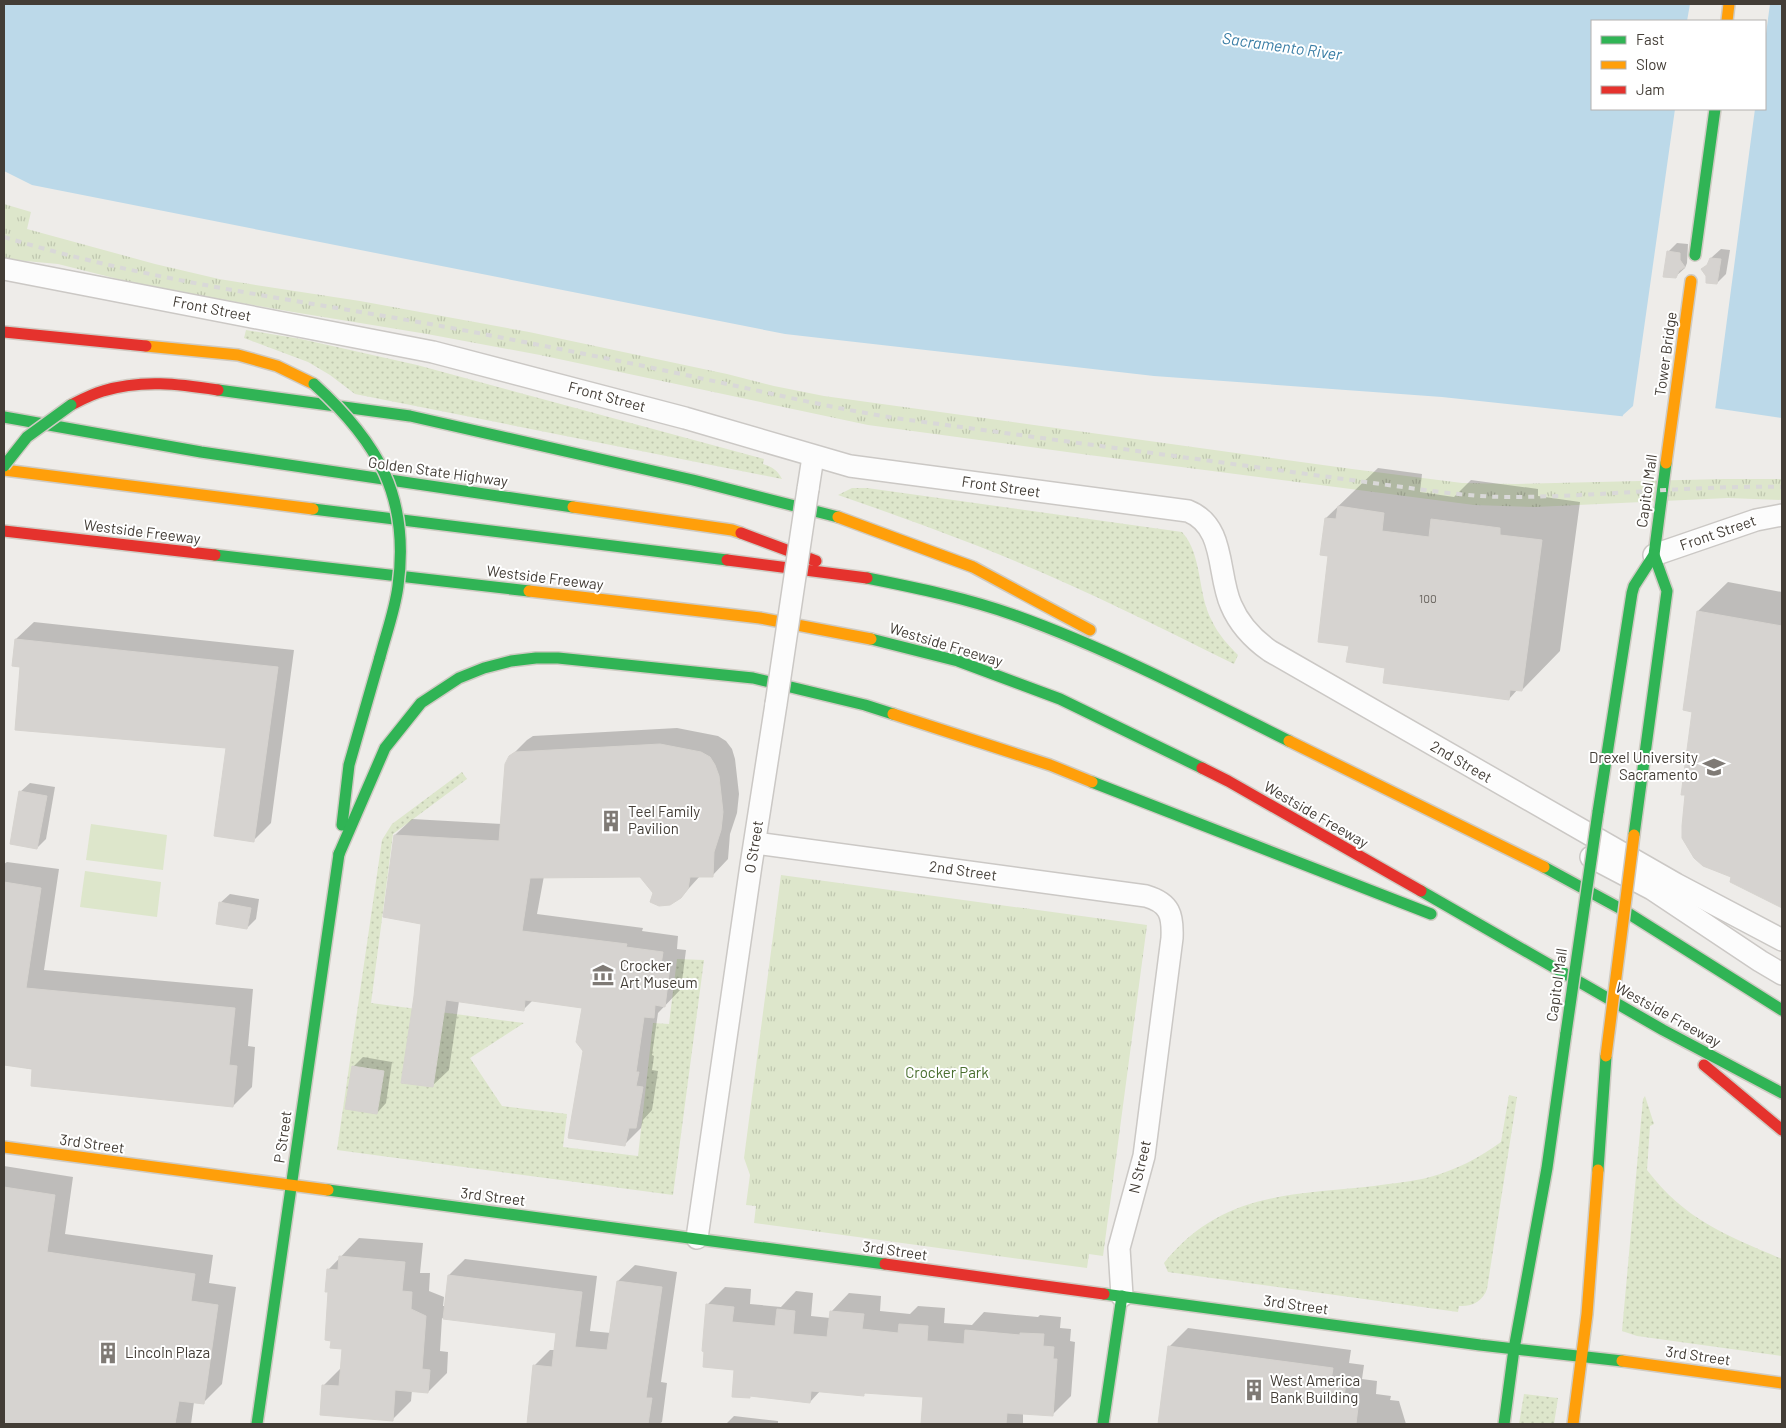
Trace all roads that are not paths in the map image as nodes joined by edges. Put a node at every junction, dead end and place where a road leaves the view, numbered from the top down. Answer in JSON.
{"nodes":[{"id":1,"x":1729,"y":4,"type":"edge"},
{"id":2,"x":1727,"y":20,"type":"edge"},
{"id":3,"x":1715,"y":110,"type":"edge"},
{"id":4,"x":1695,"y":255,"type":"dead end"},
{"id":5,"x":4,"y":269,"type":"edge"},
{"id":6,"x":1691,"y":281,"type":"dead end"},
{"id":7,"x":4,"y":332,"type":"edge"},
{"id":8,"x":4,"y":417,"type":"edge"},
{"id":9,"x":1671,"y":431,"type":"joint"},
{"id":10,"x":813,"y":457,"type":"junction"},
{"id":11,"x":4,"y":466,"type":"edge"},
{"id":12,"x":4,"y":470,"type":"edge"},
{"id":13,"x":1782,"y":515,"type":"edge"},
{"id":14,"x":1207,"y":524,"type":"joint"},
{"id":15,"x":4,"y":531,"type":"edge"},
{"id":16,"x":1654,"y":555,"type":"junction"},
{"id":17,"x":862,"y":577,"type":"junction"},
{"id":18,"x":1171,"y":682,"type":"junction"},
{"id":19,"x":755,"y":843,"type":"junction"},
{"id":20,"x":339,"y":854,"type":"junction"},
{"id":21,"x":1591,"y":857,"type":"junction"},
{"id":22,"x":1630,"y":877,"type":"junction"},
{"id":23,"x":1168,"y":908,"type":"joint"},
{"id":24,"x":1782,"y":940,"type":"edge"},
{"id":25,"x":1513,"y":945,"type":"junction"},
{"id":26,"x":1782,"y":974,"type":"edge"},
{"id":27,"x":1782,"y":1010,"type":"edge"},
{"id":28,"x":1663,"y":1030,"type":"junction"},
{"id":29,"x":1782,"y":1093,"type":"edge"},
{"id":30,"x":1782,"y":1130,"type":"edge"},
{"id":31,"x":4,"y":1147,"type":"edge"},
{"id":32,"x":291,"y":1186,"type":"junction"},
{"id":33,"x":698,"y":1238,"type":"junction"},
{"id":34,"x":1122,"y":1296,"type":"junction"},
{"id":35,"x":1514,"y":1349,"type":"junction"},
{"id":36,"x":1581,"y":1358,"type":"junction"},
{"id":37,"x":1782,"y":1382,"type":"edge"},
{"id":38,"x":257,"y":1424,"type":"edge"},
{"id":39,"x":1103,"y":1424,"type":"edge"},
{"id":40,"x":1504,"y":1424,"type":"edge"},
{"id":41,"x":1573,"y":1424,"type":"edge"}],
"edges":[{"from":1,"to":2,"type":"main road"},
{"from":3,"to":4,"type":"main road"},
{"from":5,"to":10,"type":"street","name":"Front Street"},
{"from":6,"to":9,"type":"main road","name":"Tower Bridge"},
{"from":7,"to":20,"type":"main road","bridge":true},
{"from":8,"to":17,"type":"main road","name":"Golden State Highway"},
{"from":9,"to":16,"type":"main road","name":"Capitol Mall"},
{"from":10,"to":14,"type":"street","name":"Front Street"},
{"from":10,"to":19,"type":"street","name":"O Street","bridge":true},
{"from":11,"to":18,"type":"main road","bridge":true},
{"from":12,"to":17,"type":"main road"},
{"from":13,"to":16,"type":"street","name":"Front Street"},
{"from":14,"to":24,"type":"street","name":"2nd Street"},
{"from":15,"to":25,"type":"main road","name":"Westside Freeway"},
{"from":16,"to":21,"type":"main road","name":"Capitol Mall","bridge":true},
{"from":16,"to":22,"type":"main road","name":"Capitol Mall","bridge":true},
{"from":17,"to":18,"type":"main road"},
{"from":18,"to":27,"type":"main road"},
{"from":19,"to":23,"type":"street","name":"2nd Street"},
{"from":19,"to":33,"type":"street","name":"O Street"},
{"from":20,"to":25,"type":"main road"},
{"from":20,"to":32,"type":"main road","name":"P Street"},
{"from":21,"to":22,"type":"street"},
{"from":21,"to":35,"type":"main road","name":"Capitol Mall","bridge":true},
{"from":22,"to":26,"type":"street"},
{"from":22,"to":36,"type":"main road","name":"Capitol Mall","bridge":true},
{"from":23,"to":34,"type":"street","name":"N Street"},
{"from":25,"to":28,"type":"main road","name":"Westside Freeway"},
{"from":28,"to":29,"type":"main road","name":"Westside Freeway"},
{"from":28,"to":30,"type":"main road"},
{"from":31,"to":32,"type":"main road","name":"3rd Street"},
{"from":32,"to":33,"type":"main road","name":"3rd Street"},
{"from":32,"to":38,"type":"main road","name":"P Street"},
{"from":33,"to":34,"type":"main road","name":"3rd Street"},
{"from":34,"to":35,"type":"main road","name":"3rd Street"},
{"from":34,"to":39,"type":"main road","name":"N Street"},
{"from":35,"to":36,"type":"main road","name":"3rd Street"},
{"from":35,"to":40,"type":"main road","name":"Capitol Mall"},
{"from":36,"to":37,"type":"main road","name":"3rd Street"},
{"from":36,"to":41,"type":"main road","name":"Capitol Mall"}]}
